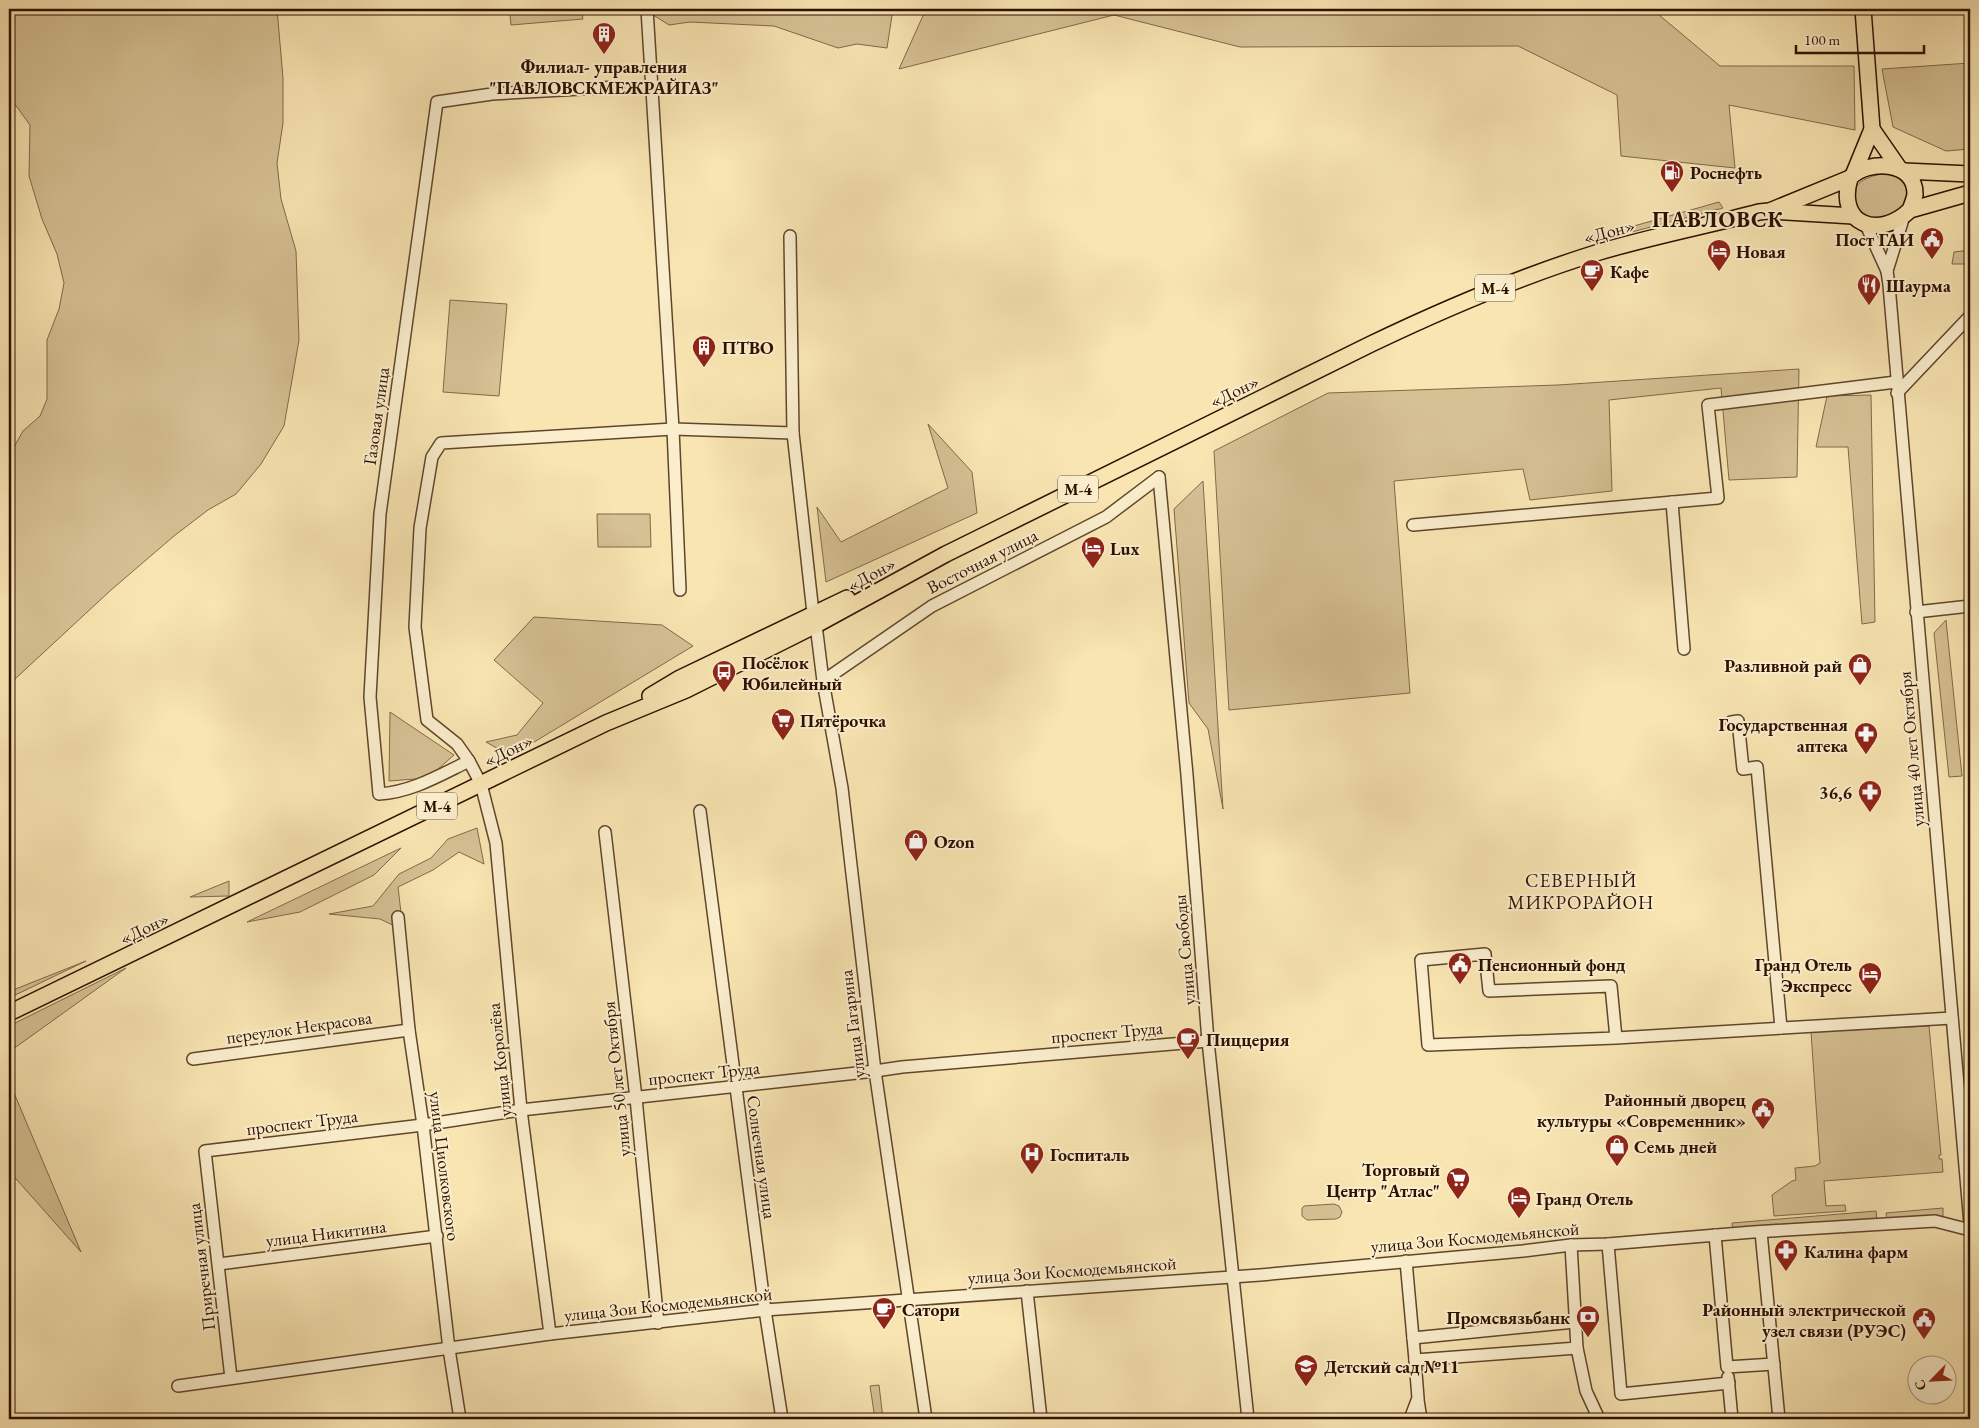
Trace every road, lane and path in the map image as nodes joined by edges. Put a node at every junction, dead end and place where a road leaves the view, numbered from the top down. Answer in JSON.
{"nodes":[{"id":1,"x":647,"y":9,"type":"edge"},
{"id":2,"x":1863,"y":9,"type":"edge"},
{"id":3,"x":618,"y":87,"type":"dead end"},
{"id":4,"x":1872,"y":129,"type":"junction"},
{"id":5,"x":1901,"y":170,"type":"junction"},
{"id":6,"x":1970,"y":174,"type":"edge"},
{"id":7,"x":1852,"y":176,"type":"junction"},
{"id":8,"x":1970,"y":192,"type":"edge"},
{"id":9,"x":1769,"y":211,"type":"junction"},
{"id":10,"x":1907,"y":213,"type":"junction"},
{"id":11,"x":1853,"y":216,"type":"junction"},
{"id":12,"x":1866,"y":225,"type":"junction"},
{"id":13,"x":790,"y":236,"type":"dead end"},
{"id":14,"x":1887,"y":271,"type":"junction"},
{"id":15,"x":1970,"y":316,"type":"edge"},
{"id":16,"x":1897,"y":388,"type":"junction"},
{"id":17,"x":673,"y":430,"type":"junction"},
{"id":18,"x":793,"y":433,"type":"junction"},
{"id":19,"x":1159,"y":477,"type":"joint"},
{"id":20,"x":1672,"y":502,"type":"junction"},
{"id":21,"x":1413,"y":524,"type":"dead end"},
{"id":22,"x":680,"y":590,"type":"dead end"},
{"id":23,"x":1970,"y":606,"type":"edge"},
{"id":24,"x":1916,"y":612,"type":"junction"},
{"id":25,"x":815,"y":619,"type":"junction"},
{"id":26,"x":1684,"y":649,"type":"dead end"},
{"id":27,"x":823,"y":680,"type":"junction"},
{"id":28,"x":1731,"y":722,"type":"dead end"},
{"id":29,"x":469,"y":761,"type":"junction"},
{"id":30,"x":481,"y":784,"type":"junction"},
{"id":31,"x":700,"y":811,"type":"dead end"},
{"id":32,"x":605,"y":832,"type":"dead end"},
{"id":33,"x":398,"y":918,"type":"dead end"},
{"id":34,"x":9,"y":1013,"type":"edge"},
{"id":35,"x":1952,"y":1018,"type":"junction"},
{"id":36,"x":1782,"y":1028,"type":"junction"},
{"id":37,"x":409,"y":1030,"type":"junction"},
{"id":38,"x":1616,"y":1038,"type":"junction"},
{"id":39,"x":1208,"y":1041,"type":"junction"},
{"id":40,"x":193,"y":1059,"type":"dead end"},
{"id":41,"x":875,"y":1071,"type":"junction"},
{"id":42,"x":735,"y":1087,"type":"junction"},
{"id":43,"x":636,"y":1098,"type":"junction"},
{"id":44,"x":521,"y":1110,"type":"junction"},
{"id":45,"x":423,"y":1125,"type":"junction"},
{"id":46,"x":205,"y":1151,"type":"joint"},
{"id":47,"x":1970,"y":1224,"type":"edge"},
{"id":48,"x":1970,"y":1230,"type":"edge"},
{"id":49,"x":1761,"y":1232,"type":"junction"},
{"id":50,"x":1715,"y":1235,"type":"junction"},
{"id":51,"x":437,"y":1236,"type":"junction"},
{"id":52,"x":1608,"y":1244,"type":"junction"},
{"id":53,"x":1571,"y":1245,"type":"junction"},
{"id":54,"x":1406,"y":1261,"type":"junction"},
{"id":55,"x":219,"y":1264,"type":"junction"},
{"id":56,"x":1232,"y":1277,"type":"junction"},
{"id":57,"x":1027,"y":1291,"type":"junction"},
{"id":58,"x":908,"y":1300,"type":"junction"},
{"id":59,"x":765,"y":1310,"type":"junction"},
{"id":60,"x":658,"y":1322,"type":"junction"},
{"id":61,"x":1575,"y":1322,"type":"junction"},
{"id":62,"x":550,"y":1334,"type":"junction"},
{"id":63,"x":1413,"y":1338,"type":"junction"},
{"id":64,"x":1576,"y":1348,"type":"junction"},
{"id":65,"x":449,"y":1349,"type":"junction"},
{"id":66,"x":1415,"y":1360,"type":"junction"},
{"id":67,"x":1774,"y":1364,"type":"junction"},
{"id":68,"x":1727,"y":1368,"type":"junction"},
{"id":69,"x":231,"y":1378,"type":"junction"},
{"id":70,"x":1728,"y":1383,"type":"junction"},
{"id":71,"x":178,"y":1386,"type":"dead end"},
{"id":72,"x":1418,"y":1398,"type":"junction"},
{"id":73,"x":460,"y":1419,"type":"edge"},
{"id":74,"x":782,"y":1419,"type":"edge"},
{"id":75,"x":926,"y":1419,"type":"edge"},
{"id":76,"x":1040,"y":1419,"type":"edge"},
{"id":77,"x":1248,"y":1419,"type":"edge"},
{"id":78,"x":1410,"y":1419,"type":"edge"},
{"id":79,"x":1420,"y":1419,"type":"edge"},
{"id":80,"x":1599,"y":1419,"type":"edge"},
{"id":81,"x":1732,"y":1419,"type":"edge"},
{"id":82,"x":1779,"y":1419,"type":"edge"}],
"edges":[{"from":1,"to":17,"type":"street"},
{"from":2,"to":4,"type":"main road"},
{"from":3,"to":29,"type":"street","name":"Газовая улица"},
{"from":4,"to":5,"type":"main road"},
{"from":4,"to":7,"type":"main road"},
{"from":5,"to":6,"type":"main road","name":"«Дон»","number":"М-4"},
{"from":5,"to":7,"type":"main road","name":"«Дон»","number":"М-4"},
{"from":5,"to":10,"type":"main road"},
{"from":7,"to":9,"type":"main road","name":"«Дон»","number":"М-4"},
{"from":7,"to":11,"type":"main road"},
{"from":8,"to":10,"type":"main road"},
{"from":9,"to":11,"type":"main road","name":"«Дон»","number":"М-4"},
{"from":9,"to":25,"type":"main road","name":"«Дон»","number":"М-4"},
{"from":10,"to":12,"type":"main road"},
{"from":10,"to":14,"type":"street","name":"улица 40 лет Октября"},
{"from":11,"to":12,"type":"main road"},
{"from":12,"to":14,"type":"street","name":"улица 40 лет Октября"},
{"from":13,"to":18,"type":"street","name":"улица Гагарина"},
{"from":14,"to":16,"type":"street","name":"улица 40 лет Октября"},
{"from":15,"to":16,"type":"street"},
{"from":16,"to":20,"type":"street"},
{"from":16,"to":24,"type":"street","name":"улица 40 лет Октября"},
{"from":17,"to":18,"type":"street"},
{"from":17,"to":22,"type":"street"},
{"from":17,"to":29,"type":"street"},
{"from":18,"to":25,"type":"street","name":"улица Гагарина"},
{"from":19,"to":27,"type":"street","name":"Восточная улица"},
{"from":19,"to":39,"type":"street","name":"улица Свободы"},
{"from":20,"to":21,"type":"street"},
{"from":20,"to":26,"type":"street"},
{"from":23,"to":24,"type":"street"},
{"from":24,"to":35,"type":"street","name":"улица 40 лет Октября"},
{"from":25,"to":27,"type":"street","name":"улица Гагарина"},
{"from":25,"to":30,"type":"main road","name":"«Дон»","number":"М-4"},
{"from":27,"to":41,"type":"street","name":"улица Гагарина"},
{"from":28,"to":36,"type":"street"},
{"from":29,"to":30,"type":"street"},
{"from":30,"to":34,"type":"main road","name":"«Дон»","number":"М-4"},
{"from":30,"to":44,"type":"street","name":"улица Королёва"},
{"from":31,"to":42,"type":"street","name":"Солнечная улица"},
{"from":32,"to":43,"type":"street","name":"улица 50 лет Октября"},
{"from":33,"to":37,"type":"street","name":"улица Циолковского"},
{"from":35,"to":36,"type":"street"},
{"from":35,"to":47,"type":"street","name":"улица 40 лет Октября"},
{"from":36,"to":38,"type":"street"},
{"from":37,"to":40,"type":"street","name":"переулок Некрасова"},
{"from":37,"to":45,"type":"street","name":"улица Циолковского"},
{"from":38,"to":38,"type":"street"},
{"from":39,"to":41,"type":"street","name":"проспект Труда"},
{"from":39,"to":56,"type":"street","name":"улица Свободы"},
{"from":41,"to":42,"type":"street","name":"проспект Труда"},
{"from":41,"to":58,"type":"street","name":"улица Гагарина"},
{"from":42,"to":43,"type":"street","name":"проспект Труда"},
{"from":42,"to":59,"type":"street","name":"Солнечная улица"},
{"from":43,"to":44,"type":"street","name":"проспект Труда"},
{"from":43,"to":60,"type":"street","name":"улица 50 лет Октября"},
{"from":44,"to":45,"type":"street","name":"проспект Труда"},
{"from":44,"to":62,"type":"street","name":"улица Королёва"},
{"from":45,"to":46,"type":"street","name":"проспект Труда"},
{"from":45,"to":51,"type":"street","name":"улица Циолковского"},
{"from":46,"to":55,"type":"street","name":"Приречная улица"},
{"from":48,"to":49,"type":"street","name":"улица Зои Космодемьянской"},
{"from":49,"to":50,"type":"street","name":"улица Зои Космодемьянской"},
{"from":49,"to":67,"type":"street"},
{"from":50,"to":52,"type":"street","name":"улица Зои Космодемьянской"},
{"from":50,"to":68,"type":"street"},
{"from":51,"to":55,"type":"street","name":"улица Никитина"},
{"from":51,"to":65,"type":"street","name":"улица Циолковского"},
{"from":52,"to":53,"type":"street","name":"улица Зои Космодемьянской"},
{"from":52,"to":70,"type":"street"},
{"from":53,"to":54,"type":"street","name":"улица Зои Космодемьянской"},
{"from":53,"to":61,"type":"street"},
{"from":54,"to":56,"type":"street","name":"улица Зои Космодемьянской"},
{"from":54,"to":63,"type":"street"},
{"from":55,"to":69,"type":"street","name":"Приречная улица"},
{"from":56,"to":57,"type":"street","name":"улица Зои Космодемьянской"},
{"from":56,"to":77,"type":"street","name":"улица Свободы"},
{"from":57,"to":58,"type":"street","name":"улица Зои Космодемьянской"},
{"from":57,"to":76,"type":"street"},
{"from":58,"to":59,"type":"street","name":"улица Зои Космодемьянской"},
{"from":58,"to":75,"type":"street","name":"улица Гагарина"},
{"from":59,"to":60,"type":"street","name":"улица Зои Космодемьянской"},
{"from":59,"to":74,"type":"street","name":"Солнечная улица"},
{"from":60,"to":62,"type":"street","name":"улица Зои Космодемьянской"},
{"from":61,"to":63,"type":"street"},
{"from":61,"to":64,"type":"street"},
{"from":62,"to":65,"type":"street","name":"улица Зои Космодемьянской"},
{"from":63,"to":66,"type":"street"},
{"from":64,"to":66,"type":"street"},
{"from":64,"to":80,"type":"street"},
{"from":65,"to":69,"type":"street","name":"улица Зои Космодемьянской"},
{"from":65,"to":73,"type":"street","name":"улица Циолковского"},
{"from":66,"to":72,"type":"street"},
{"from":67,"to":68,"type":"street"},
{"from":67,"to":82,"type":"street"},
{"from":68,"to":70,"type":"street"},
{"from":69,"to":71,"type":"street","name":"улица Зои Космодемьянской"},
{"from":70,"to":81,"type":"street"},
{"from":72,"to":78,"type":"street"},
{"from":72,"to":79,"type":"street"}]}
